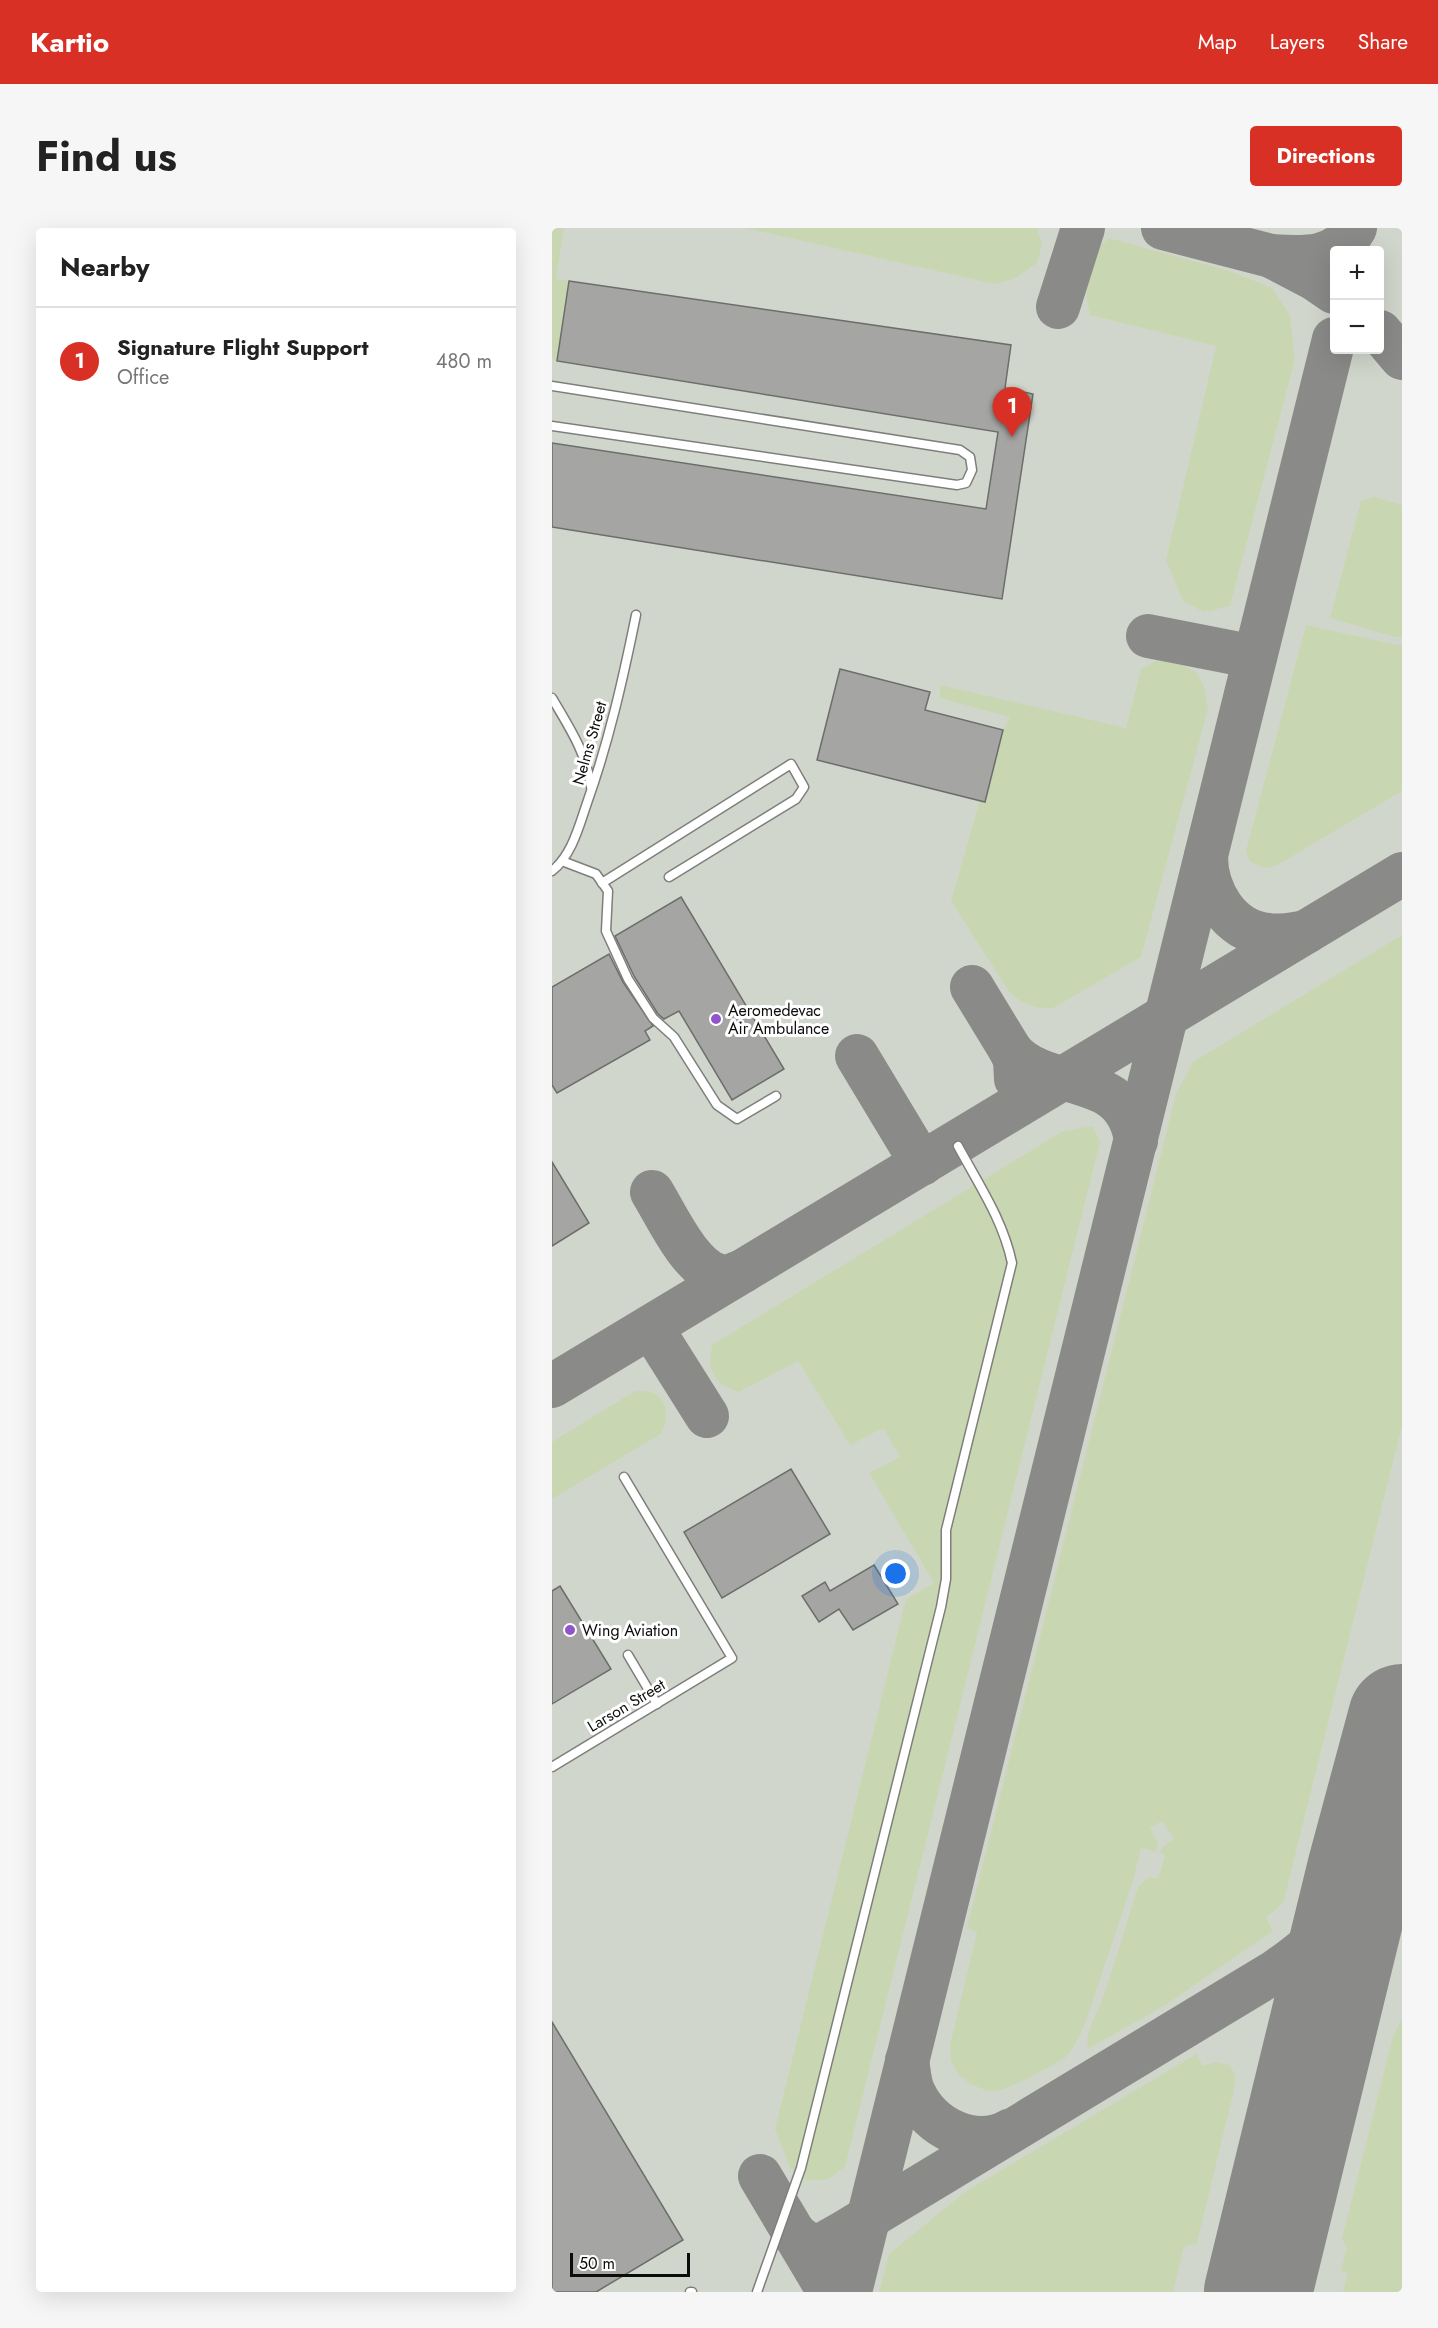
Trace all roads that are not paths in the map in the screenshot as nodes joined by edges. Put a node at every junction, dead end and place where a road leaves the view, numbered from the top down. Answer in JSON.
{"nodes":[{"id":1,"x":552,"y":386,"type":"edge"},
{"id":2,"x":552,"y":426,"type":"edge"},
{"id":3,"x":636,"y":615,"type":"dead end"},
{"id":4,"x":552,"y":698,"type":"edge"},
{"id":5,"x":591,"y":791,"type":"junction"},
{"id":6,"x":562,"y":861,"type":"junction"},
{"id":7,"x":552,"y":872,"type":"edge"},
{"id":8,"x":669,"y":877,"type":"dead end"},
{"id":9,"x":602,"y":883,"type":"junction"},
{"id":10,"x":776,"y":1096,"type":"dead end"},
{"id":11,"x":958,"y":1146,"type":"dead end"},
{"id":12,"x":624,"y":1477,"type":"dead end"},
{"id":13,"x":628,"y":1655,"type":"dead end"},
{"id":14,"x":657,"y":1704,"type":"junction"},
{"id":15,"x":552,"y":1767,"type":"edge"},
{"id":16,"x":757,"y":2292,"type":"edge"}],
"edges":[{"from":1,"to":2,"type":"lane"},
{"from":3,"to":5,"type":"lane","name":"Nelms Street"},
{"from":4,"to":5,"type":"lane"},
{"from":5,"to":6,"type":"lane","name":"Nelms Street"},
{"from":6,"to":7,"type":"lane","name":"Nelms Street"},
{"from":6,"to":9,"type":"lane"},
{"from":8,"to":9,"type":"lane"},
{"from":9,"to":10,"type":"lane"},
{"from":11,"to":16,"type":"lane"},
{"from":12,"to":14,"type":"lane","name":"Larson Street"},
{"from":13,"to":14,"type":"lane"},
{"from":14,"to":15,"type":"lane","name":"Larson Street"}]}
